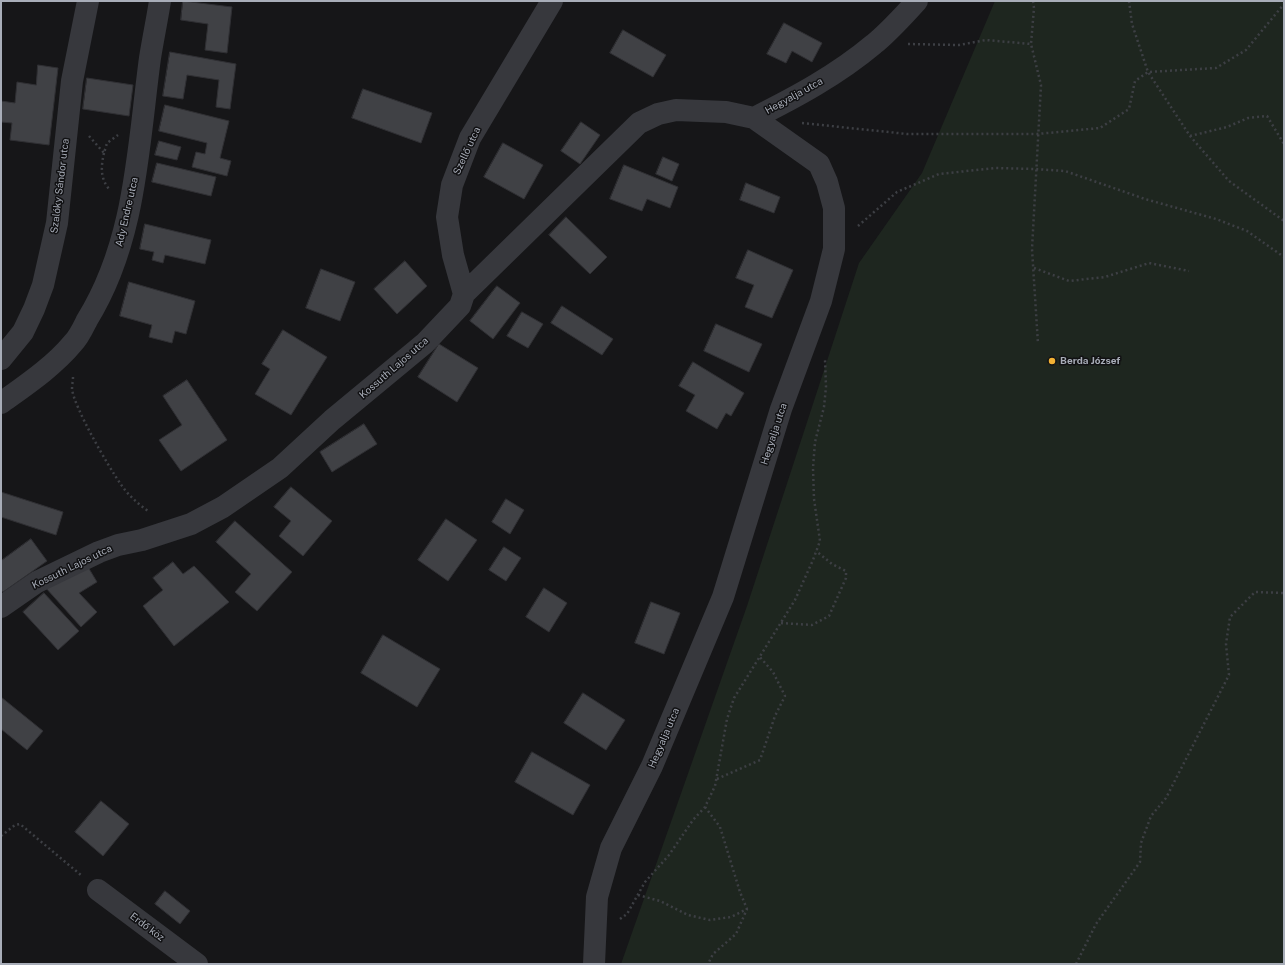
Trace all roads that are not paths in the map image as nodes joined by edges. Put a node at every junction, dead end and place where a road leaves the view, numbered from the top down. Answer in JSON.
{"nodes":[{"id":1,"x":88,"y":1,"type":"edge"},
{"id":2,"x":160,"y":1,"type":"edge"},
{"id":3,"x":552,"y":1,"type":"edge"},
{"id":4,"x":917,"y":1,"type":"edge"},
{"id":5,"x":754,"y":118,"type":"junction"},
{"id":6,"x":464,"y":294,"type":"junction"},
{"id":7,"x":1,"y":359,"type":"edge"},
{"id":8,"x":1,"y":403,"type":"edge"},
{"id":9,"x":1,"y":607,"type":"edge"},
{"id":10,"x":98,"y":890,"type":"road end"},
{"id":11,"x":197,"y":964,"type":"edge"},
{"id":12,"x":594,"y":964,"type":"edge"}],
"edges":[{"from":1,"to":7,"type":"street","name":"Szalóky Sándor utca"},
{"from":2,"to":8,"type":"street","name":"Ady Endre utca"},
{"from":3,"to":6,"type":"street","name":"Szellő utca"},
{"from":4,"to":5,"type":"street","name":"Hegyalja utca"},
{"from":5,"to":6,"type":"street","name":"Kossuth Lajos utca"},
{"from":5,"to":12,"type":"street","name":"Hegyalja utca"},
{"from":6,"to":9,"type":"street","name":"Kossuth Lajos utca"},
{"from":10,"to":11,"type":"street","name":"Erdő köz"}]}
